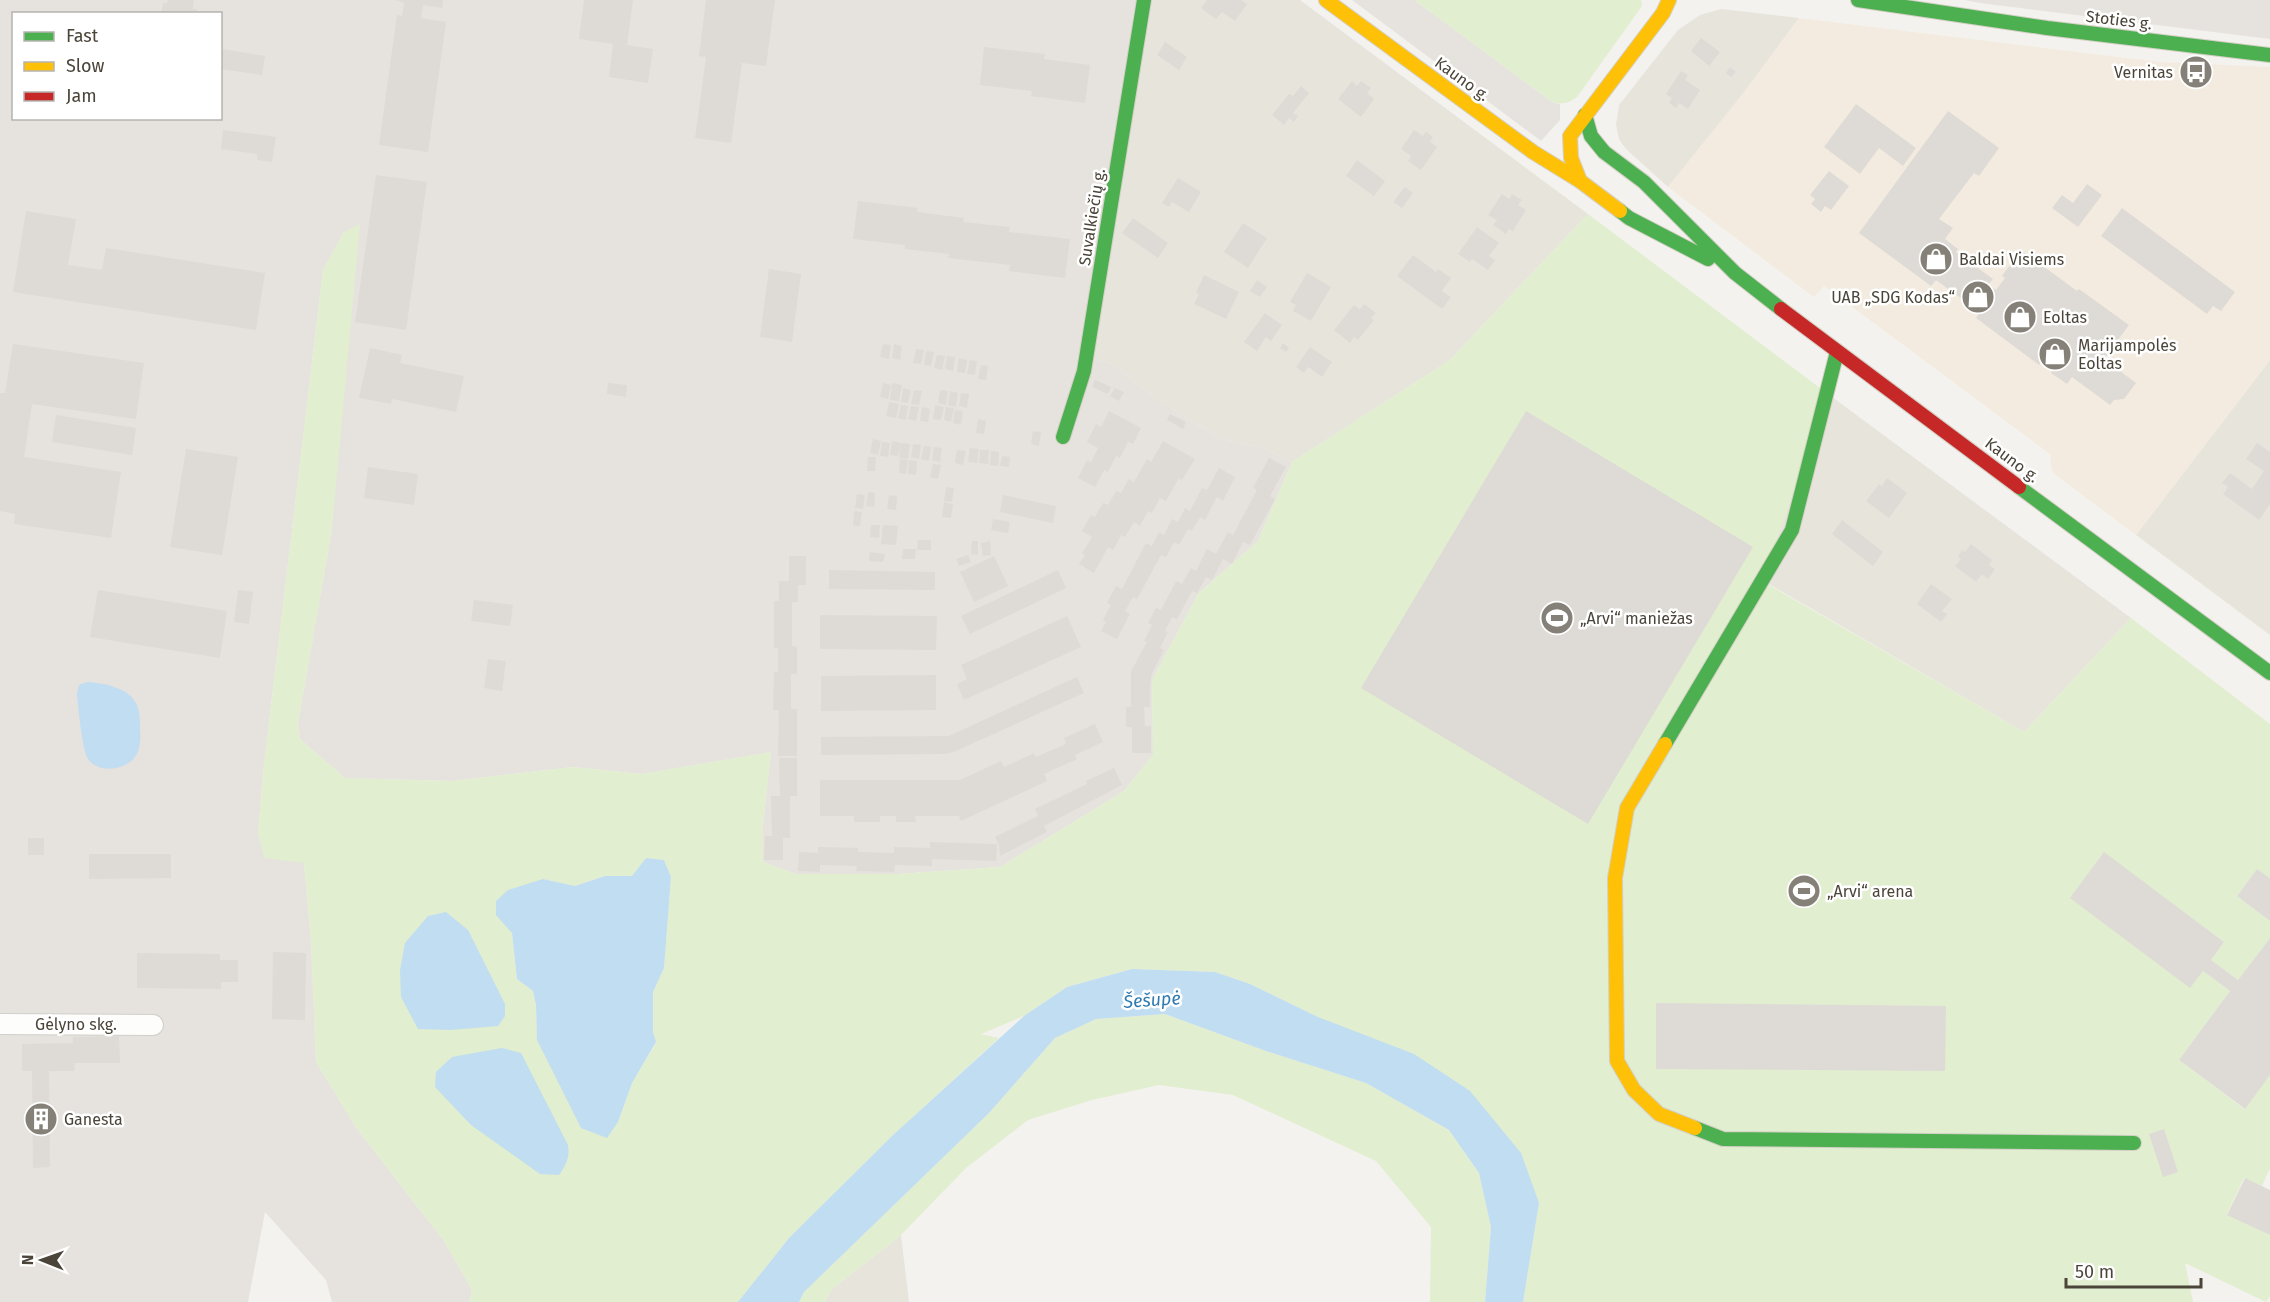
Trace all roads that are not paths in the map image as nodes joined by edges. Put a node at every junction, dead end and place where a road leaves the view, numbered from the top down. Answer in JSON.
{"nodes":[{"id":1,"x":1144,"y":0,"type":"edge"},
{"id":2,"x":1326,"y":0,"type":"edge"},
{"id":3,"x":1669,"y":0,"type":"edge"},
{"id":4,"x":1858,"y":0,"type":"edge"},
{"id":5,"x":2270,"y":55,"type":"edge"},
{"id":6,"x":1585,"y":115,"type":"junction"},
{"id":7,"x":1580,"y":181,"type":"junction"},
{"id":8,"x":1735,"y":273,"type":"junction"},
{"id":9,"x":1837,"y":352,"type":"junction"},
{"id":10,"x":1063,"y":436,"type":"dead end"},
{"id":11,"x":2270,"y":674,"type":"edge"},
{"id":12,"x":0,"y":1024,"type":"edge"},
{"id":13,"x":153,"y":1025,"type":"dead end"},
{"id":14,"x":2134,"y":1143,"type":"dead end"}],
"edges":[{"from":1,"to":10,"type":"main road","name":"Suvalkiečių g."},
{"from":2,"to":7,"type":"main road","name":"Kauno g."},
{"from":3,"to":6,"type":"main road"},
{"from":4,"to":5,"type":"main road","name":"Stoties g."},
{"from":6,"to":7,"type":"main road"},
{"from":6,"to":8,"type":"main road","name":"Kauno g."},
{"from":7,"to":8,"type":"main road","name":"Kauno g."},
{"from":8,"to":9,"type":"main road","name":"Kauno g."},
{"from":9,"to":11,"type":"main road","name":"Kauno g."},
{"from":9,"to":14,"type":"main road"},
{"from":12,"to":13,"type":"street","name":"Gėlyno skg."}]}
